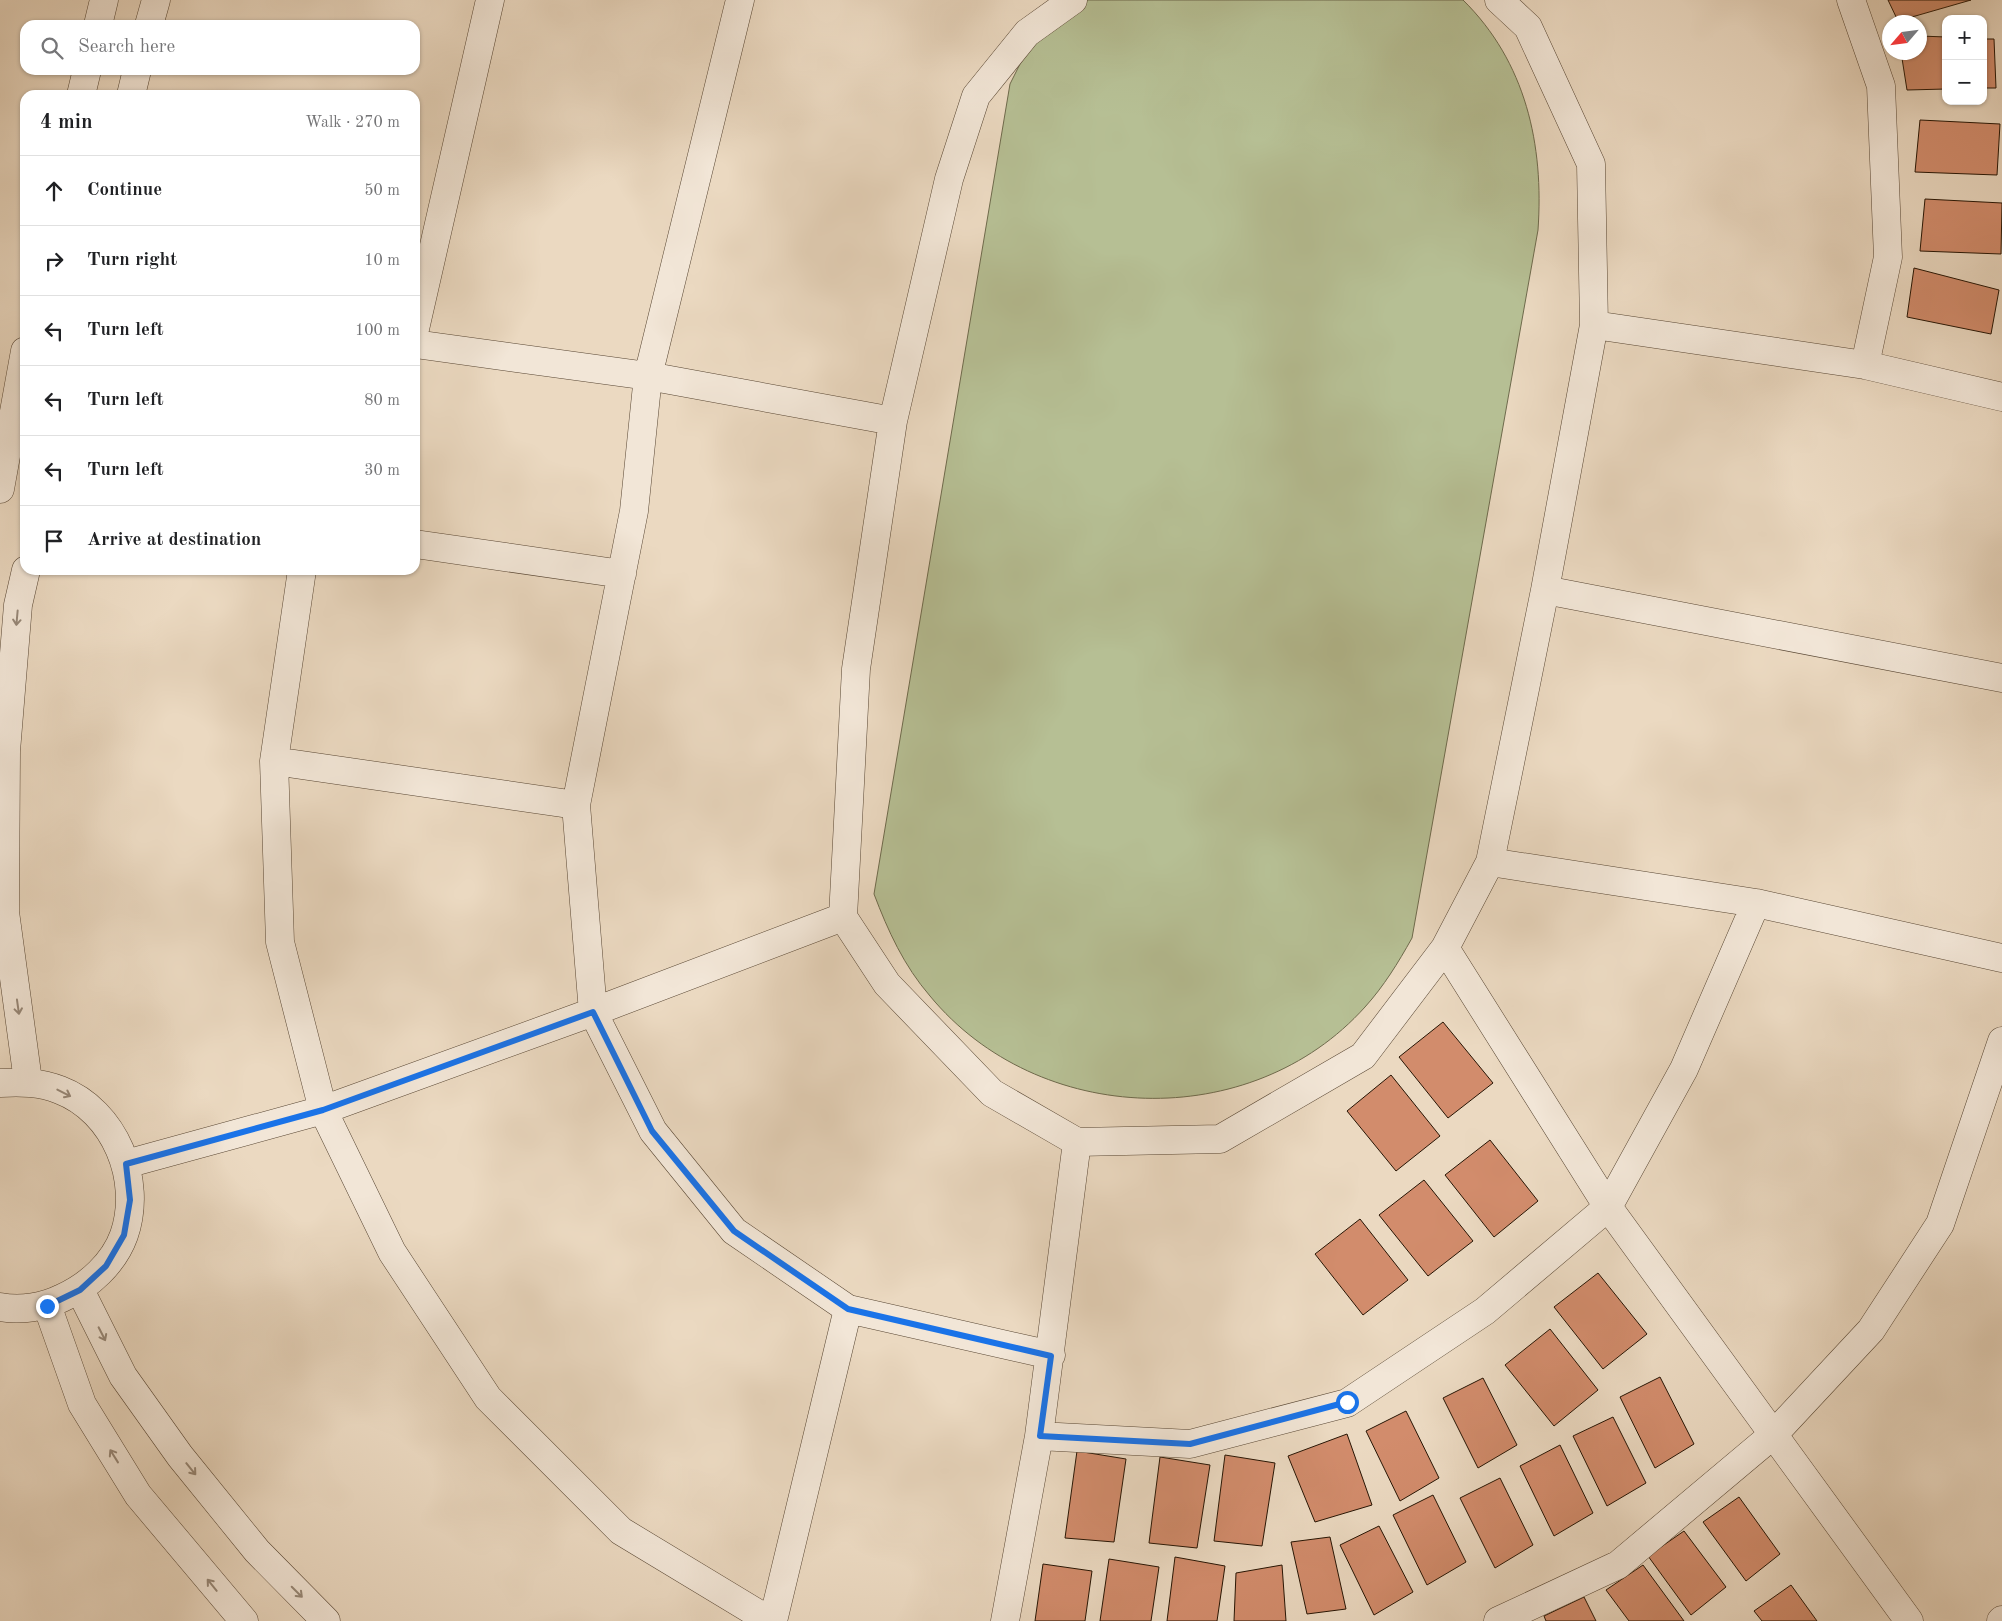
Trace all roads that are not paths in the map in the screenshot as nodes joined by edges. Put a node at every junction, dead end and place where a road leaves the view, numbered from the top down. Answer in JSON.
{"nodes":[{"id":1,"x":104,"y":0,"type":"edge"},
{"id":2,"x":156,"y":0,"type":"edge"},
{"id":3,"x":490,"y":0,"type":"edge"},
{"id":4,"x":740,"y":0,"type":"edge"},
{"id":5,"x":1073,"y":0,"type":"edge"},
{"id":6,"x":1499,"y":0,"type":"edge"},
{"id":7,"x":1851,"y":0,"type":"edge"},
{"id":8,"x":99,"y":20,"type":"edge"},
{"id":9,"x":150,"y":20,"type":"edge"},
{"id":10,"x":86,"y":75,"type":"edge"},
{"id":11,"x":137,"y":75,"type":"edge"},
{"id":12,"x":82,"y":90,"type":"edge"},
{"id":13,"x":132,"y":90,"type":"edge"},
{"id":14,"x":420,"y":307,"type":"edge"},
{"id":15,"x":1594,"y":326,"type":"junction"},
{"id":16,"x":420,"y":345,"type":"edge"},
{"id":17,"x":1864,"y":365,"type":"junction"},
{"id":18,"x":648,"y":376,"type":"junction"},
{"id":19,"x":20,"y":379,"type":"edge"},
{"id":20,"x":2002,"y":397,"type":"edge"},
{"id":21,"x":893,"y":421,"type":"junction"},
{"id":22,"x":0,"y":488,"type":"edge"},
{"id":23,"x":420,"y":545,"type":"edge"},
{"id":24,"x":622,"y":574,"type":"junction"},
{"id":25,"x":25,"y":575,"type":"edge"},
{"id":26,"x":301,"y":575,"type":"edge"},
{"id":27,"x":1545,"y":590,"type":"junction"},
{"id":28,"x":2002,"y":678,"type":"edge"},
{"id":29,"x":274,"y":761,"type":"junction"},
{"id":30,"x":576,"y":805,"type":"junction"},
{"id":31,"x":1490,"y":862,"type":"junction"},
{"id":32,"x":1756,"y":903,"type":"junction"},
{"id":33,"x":843,"y":917,"type":"junction"},
{"id":34,"x":1445,"y":948,"type":"junction"},
{"id":35,"x":2002,"y":958,"type":"edge"},
{"id":36,"x":593,"y":1012,"type":"junction"},
{"id":37,"x":2002,"y":1041,"type":"edge"},
{"id":38,"x":28,"y":1082,"type":"junction"},
{"id":39,"x":0,"y":1083,"type":"edge"},
{"id":40,"x":323,"y":1110,"type":"junction"},
{"id":41,"x":1077,"y":1142,"type":"junction"},
{"id":42,"x":126,"y":1164,"type":"junction"},
{"id":43,"x":1608,"y":1207,"type":"junction"},
{"id":44,"x":80,"y":1290,"type":"junction"},
{"id":45,"x":47,"y":1306,"type":"junction"},
{"id":46,"x":0,"y":1307,"type":"edge"},
{"id":47,"x":848,"y":1309,"type":"junction"},
{"id":48,"x":1051,"y":1356,"type":"junction"},
{"id":49,"x":1774,"y":1434,"type":"junction"},
{"id":50,"x":1040,"y":1436,"type":"junction"},
{"id":51,"x":244,"y":1621,"type":"edge"},
{"id":52,"x":326,"y":1621,"type":"edge"},
{"id":53,"x":771,"y":1621,"type":"edge"},
{"id":54,"x":1005,"y":1621,"type":"edge"},
{"id":55,"x":1498,"y":1621,"type":"edge"},
{"id":56,"x":1909,"y":1621,"type":"edge"}],
"edges":[{"from":1,"to":8,"type":"street"},
{"from":2,"to":9,"type":"street"},
{"from":3,"to":14,"type":"street"},
{"from":4,"to":18,"type":"street"},
{"from":5,"to":21,"type":"street"},
{"from":6,"to":15,"type":"street"},
{"from":7,"to":17,"type":"street"},
{"from":10,"to":12,"type":"street"},
{"from":11,"to":13,"type":"street"},
{"from":15,"to":17,"type":"street"},
{"from":15,"to":27,"type":"street"},
{"from":16,"to":18,"type":"street"},
{"from":17,"to":20,"type":"street"},
{"from":18,"to":21,"type":"street"},
{"from":18,"to":24,"type":"street"},
{"from":19,"to":22,"type":"street"},
{"from":21,"to":33,"type":"street"},
{"from":23,"to":24,"type":"street"},
{"from":24,"to":30,"type":"street"},
{"from":25,"to":38,"type":"street","one_way":true},
{"from":26,"to":29,"type":"street"},
{"from":27,"to":28,"type":"street"},
{"from":27,"to":31,"type":"street"},
{"from":29,"to":30,"type":"street"},
{"from":29,"to":40,"type":"street"},
{"from":30,"to":36,"type":"street"},
{"from":31,"to":32,"type":"street"},
{"from":31,"to":34,"type":"street"},
{"from":32,"to":35,"type":"street"},
{"from":32,"to":43,"type":"street"},
{"from":33,"to":36,"type":"street"},
{"from":33,"to":41,"type":"street"},
{"from":34,"to":41,"type":"street"},
{"from":34,"to":43,"type":"street"},
{"from":36,"to":40,"type":"street"},
{"from":36,"to":47,"type":"street"},
{"from":37,"to":49,"type":"street"},
{"from":38,"to":39,"type":"street"},
{"from":38,"to":42,"type":"street","one_way":true},
{"from":40,"to":42,"type":"street"},
{"from":40,"to":53,"type":"street"},
{"from":41,"to":48,"type":"street"},
{"from":42,"to":44,"type":"street"},
{"from":43,"to":49,"type":"street"},
{"from":43,"to":50,"type":"street"},
{"from":44,"to":45,"type":"street"},
{"from":44,"to":52,"type":"street","one_way":true},
{"from":45,"to":46,"type":"street"},
{"from":51,"to":45,"type":"street","one_way":true},
{"from":47,"to":48,"type":"street"},
{"from":47,"to":53,"type":"street"},
{"from":48,"to":50,"type":"street"},
{"from":49,"to":55,"type":"street"},
{"from":49,"to":56,"type":"street"},
{"from":50,"to":54,"type":"street"}]}
